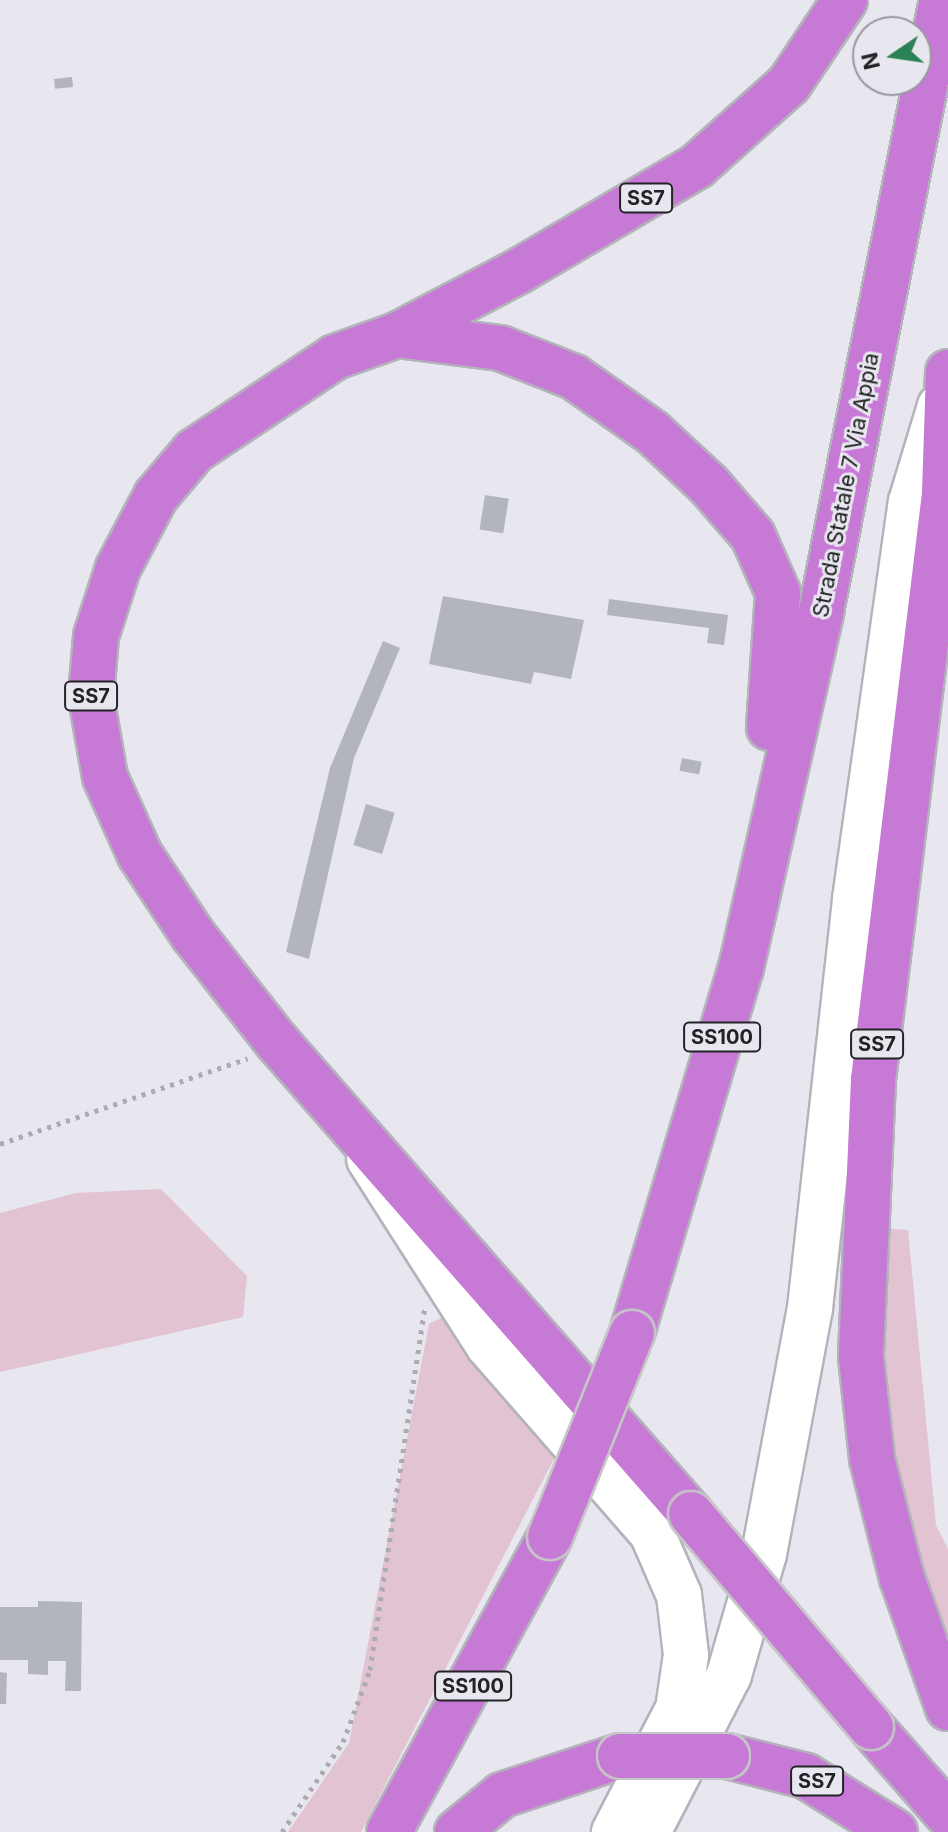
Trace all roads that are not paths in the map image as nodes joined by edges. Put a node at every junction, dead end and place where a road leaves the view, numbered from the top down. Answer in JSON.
{"nodes":[{"id":1,"x":845,"y":0,"type":"edge"},
{"id":2,"x":942,"y":0,"type":"edge"},
{"id":3,"x":397,"y":335,"type":"junction"},
{"id":4,"x":947,"y":379,"type":"edge"},
{"id":5,"x":703,"y":1106,"type":"junction"},
{"id":6,"x":350,"y":1122,"type":"junction"},
{"id":7,"x":948,"y":1708,"type":"edge"},
{"id":8,"x":948,"y":1815,"type":"edge"},
{"id":9,"x":389,"y":1832,"type":"edge"},
{"id":10,"x":457,"y":1832,"type":"edge"},
{"id":11,"x":614,"y":1832,"type":"edge"},
{"id":12,"x":648,"y":1832,"type":"edge"},
{"id":13,"x":895,"y":1832,"type":"edge"}],
"edges":[{"from":1,"to":3,"type":"highway","number":"SS7"},
{"from":2,"to":5,"type":"highway","name":"Strada Statale 7 Via Appia","number":"SS100"},
{"from":3,"to":5,"type":"highway","number":"SS7"},
{"from":3,"to":6,"type":"highway","number":"SS7"},
{"from":4,"to":7,"type":"highway","number":"SS7"},
{"from":4,"to":12,"type":"street"},
{"from":5,"to":9,"type":"highway","number":"SS100","bridge":true},
{"from":6,"to":8,"type":"highway","number":"SS7","bridge":true},
{"from":6,"to":11,"type":"street"},
{"from":10,"to":13,"type":"highway","number":"SS7","bridge":true}]}
